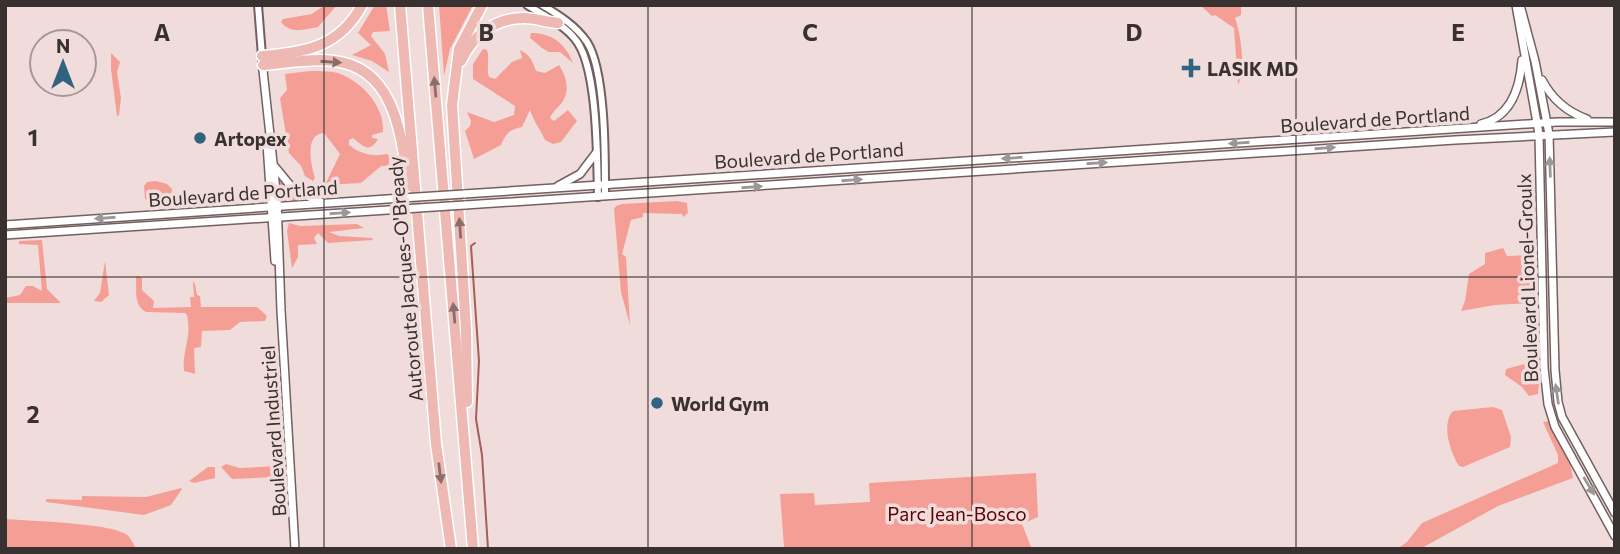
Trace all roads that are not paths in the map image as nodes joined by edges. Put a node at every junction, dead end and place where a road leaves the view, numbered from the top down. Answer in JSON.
{"nodes":[{"id":1,"x":258,"y":5,"type":"edge"},
{"id":2,"x":362,"y":5,"type":"edge"},
{"id":3,"x":400,"y":5,"type":"edge"},
{"id":4,"x":428,"y":5,"type":"edge"},
{"id":5,"x":482,"y":5,"type":"edge"},
{"id":6,"x":527,"y":5,"type":"edge"},
{"id":7,"x":542,"y":5,"type":"edge"},
{"id":8,"x":1518,"y":5,"type":"edge"},
{"id":9,"x":558,"y":23,"type":"junction"},
{"id":10,"x":1523,"y":52,"type":"junction"},
{"id":11,"x":262,"y":61,"type":"junction"},
{"id":12,"x":1535,"y":61,"type":"junction"},
{"id":13,"x":452,"y":92,"type":"junction"},
{"id":14,"x":265,"y":94,"type":"junction"},
{"id":15,"x":1595,"y":122,"type":"junction"},
{"id":16,"x":1615,"y":122,"type":"edge"},
{"id":17,"x":1548,"y":123,"type":"junction"},
{"id":18,"x":1538,"y":124,"type":"junction"},
{"id":19,"x":1454,"y":129,"type":"junction"},
{"id":20,"x":1615,"y":132,"type":"edge"},
{"id":21,"x":1539,"y":134,"type":"junction"},
{"id":22,"x":1549,"y":134,"type":"junction"},
{"id":23,"x":596,"y":153,"type":"junction"},
{"id":24,"x":274,"y":166,"type":"junction"},
{"id":25,"x":601,"y":185,"type":"junction"},
{"id":26,"x":554,"y":188,"type":"junction"},
{"id":27,"x":602,"y":196,"type":"junction"},
{"id":28,"x":323,"y":203,"type":"junction"},
{"id":29,"x":274,"y":206,"type":"junction"},
{"id":30,"x":274,"y":217,"type":"junction"},
{"id":31,"x":5,"y":225,"type":"edge"},
{"id":32,"x":5,"y":234,"type":"edge"},
{"id":33,"x":422,"y":274,"type":"junction"},
{"id":34,"x":467,"y":479,"type":"junction"},
{"id":35,"x":1615,"y":513,"type":"edge"},
{"id":36,"x":1615,"y":536,"type":"edge"},
{"id":37,"x":295,"y":549,"type":"edge"},
{"id":38,"x":451,"y":549,"type":"edge"},
{"id":39,"x":473,"y":549,"type":"edge"}],
"edges":[{"from":1,"to":11,"type":"street","name":"Boulevard Industriel"},
{"from":2,"to":11,"type":"highway"},
{"from":3,"to":33,"type":"highway","name":"Autoroute Jacques-O'Bready"},
{"from":34,"to":4,"type":"highway","one_way":true},
{"from":5,"to":13,"type":"highway"},
{"from":6,"to":9,"type":"street"},
{"from":7,"to":25,"type":"street"},
{"from":8,"to":10,"type":"main road","name":"Boulevard Lionel-Groulx"},
{"from":8,"to":12,"type":"main road","name":"Boulevard Lionel-Groulx"},
{"from":9,"to":13,"type":"highway"},
{"from":9,"to":23,"type":"street"},
{"from":10,"to":18,"type":"main road","name":"Boulevard Lionel-Groulx"},
{"from":10,"to":19,"type":"main road"},
{"from":11,"to":14,"type":"main road","name":"Boulevard Industriel"},
{"from":11,"to":33,"type":"highway","one_way":true},
{"from":12,"to":15,"type":"main road"},
{"from":12,"to":17,"type":"main road","name":"Boulevard Lionel-Groulx"},
{"from":34,"to":13,"type":"highway","one_way":true},
{"from":14,"to":24,"type":"main road","name":"Boulevard Industriel"},
{"from":14,"to":29,"type":"main road","name":"Boulevard Industriel"},
{"from":15,"to":16,"type":"main road","name":"Boulevard de Portland"},
{"from":15,"to":17,"type":"main road","name":"Boulevard de Portland"},
{"from":17,"to":18,"type":"main road","name":"Boulevard de Portland"},
{"from":17,"to":22,"type":"main road","name":"Boulevard Lionel-Groulx"},
{"from":18,"to":19,"type":"main road","name":"Boulevard de Portland"},
{"from":18,"to":21,"type":"main road","name":"Boulevard Lionel-Groulx"},
{"from":19,"to":25,"type":"main road","name":"Boulevard de Portland","one_way":true},
{"from":20,"to":22,"type":"main road","name":"Boulevard de Portland"},
{"from":21,"to":22,"type":"main road","name":"Boulevard de Portland"},
{"from":27,"to":21,"type":"main road","name":"Boulevard de Portland","one_way":true},
{"from":21,"to":36,"type":"main road","name":"Boulevard Lionel-Groulx","one_way":true},
{"from":35,"to":22,"type":"main road","name":"Boulevard Lionel-Groulx","one_way":true},
{"from":23,"to":25,"type":"street"},
{"from":23,"to":26,"type":"main road"},
{"from":24,"to":28,"type":"main road"},
{"from":24,"to":29,"type":"main road","name":"Boulevard Industriel"},
{"from":25,"to":26,"type":"main road","name":"Boulevard de Portland"},
{"from":25,"to":27,"type":"street"},
{"from":26,"to":28,"type":"main road","name":"Boulevard de Portland","bridge":true},
{"from":30,"to":27,"type":"main road","name":"Boulevard de Portland","one_way":true,"bridge":true},
{"from":28,"to":29,"type":"main road","name":"Boulevard de Portland"},
{"from":29,"to":30,"type":"main road","name":"Boulevard Industriel"},
{"from":29,"to":31,"type":"main road","name":"Boulevard de Portland","one_way":true},
{"from":30,"to":32,"type":"main road","name":"Boulevard de Portland"},
{"from":30,"to":37,"type":"main road","name":"Boulevard Industriel"},
{"from":33,"to":38,"type":"highway","name":"Autoroute Jacques-O'Bready","one_way":true},
{"from":34,"to":39,"type":"highway"}]}
